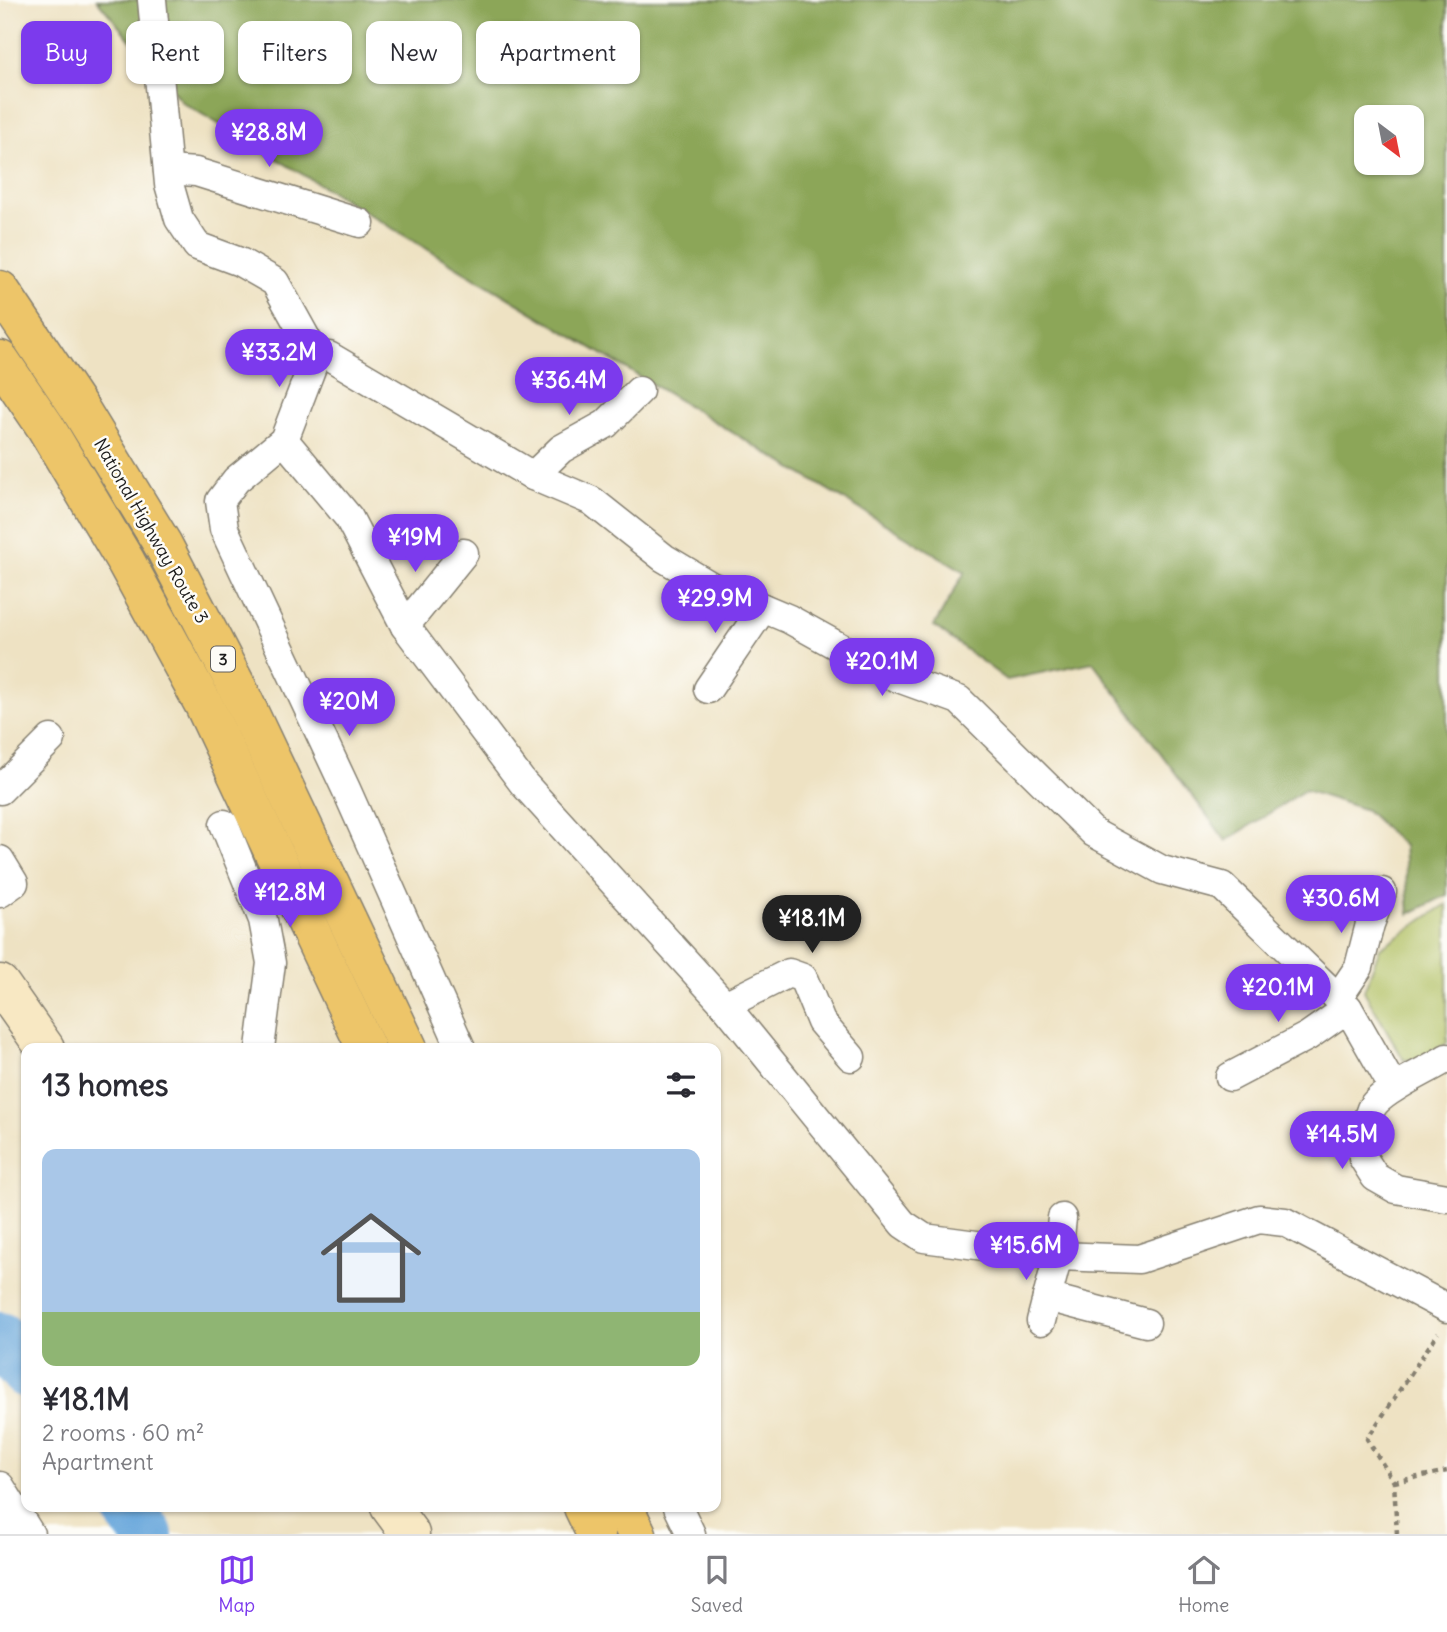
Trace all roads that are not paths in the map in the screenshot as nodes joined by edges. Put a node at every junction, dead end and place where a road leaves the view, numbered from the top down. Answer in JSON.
{"nodes":[{"id":1,"x":152,"y":0,"type":"edge"},
{"id":2,"x":167,"y":170,"type":"junction"},
{"id":3,"x":360,"y":223,"type":"dead end"},
{"id":4,"x":0,"y":290,"type":"edge"},
{"id":5,"x":317,"y":356,"type":"junction"},
{"id":6,"x":0,"y":360,"type":"edge"},
{"id":7,"x":639,"y":391,"type":"dead end"},
{"id":8,"x":285,"y":440,"type":"junction"},
{"id":9,"x":533,"y":476,"type":"junction"},
{"id":10,"x":464,"y":553,"type":"dead end"},
{"id":11,"x":762,"y":608,"type":"junction"},
{"id":12,"x":404,"y":626,"type":"junction"},
{"id":13,"x":708,"y":689,"type":"dead end"},
{"id":14,"x":51,"y":739,"type":"dead end"},
{"id":15,"x":0,"y":790,"type":"edge"},
{"id":16,"x":224,"y":824,"type":"dead end"},
{"id":17,"x":0,"y":860,"type":"edge"},
{"id":18,"x":1382,"y":892,"type":"dead end"},
{"id":19,"x":0,"y":893,"type":"edge"},
{"id":20,"x":0,"y":985,"type":"edge"},
{"id":21,"x":1343,"y":1003,"type":"junction"},
{"id":22,"x":725,"y":1005,"type":"junction"},
{"id":23,"x":42,"y":1043,"type":"edge"},
{"id":24,"x":261,"y":1043,"type":"edge"},
{"id":25,"x":364,"y":1043,"type":"edge"},
{"id":26,"x":406,"y":1043,"type":"edge"},
{"id":27,"x":459,"y":1043,"type":"edge"},
{"id":28,"x":851,"y":1057,"type":"dead end"},
{"id":29,"x":1447,"y":1058,"type":"edge"},
{"id":30,"x":1435,"y":1072,"type":"edge"},
{"id":31,"x":1230,"y":1077,"type":"dead end"},
{"id":32,"x":1393,"y":1087,"type":"junction"},
{"id":33,"x":1447,"y":1198,"type":"edge"},
{"id":34,"x":1062,"y":1218,"type":"dead end"},
{"id":35,"x":1058,"y":1256,"type":"junction"},
{"id":36,"x":1443,"y":1319,"type":"edge"},
{"id":37,"x":1146,"y":1323,"type":"dead end"},
{"id":38,"x":0,"y":1486,"type":"edge"},
{"id":39,"x":394,"y":1512,"type":"edge"},
{"id":40,"x":585,"y":1512,"type":"edge"},
{"id":41,"x":626,"y":1512,"type":"edge"},
{"id":42,"x":680,"y":1512,"type":"edge"},
{"id":43,"x":0,"y":1526,"type":"edge"},
{"id":44,"x":3,"y":1534,"type":"edge"},
{"id":45,"x":30,"y":1534,"type":"edge"},
{"id":46,"x":410,"y":1534,"type":"edge"},
{"id":47,"x":596,"y":1534,"type":"edge"},
{"id":48,"x":637,"y":1534,"type":"edge"},
{"id":49,"x":691,"y":1534,"type":"edge"}],
"edges":[{"from":1,"to":2,"type":"street"},
{"from":2,"to":3,"type":"street"},
{"from":2,"to":5,"type":"street"},
{"from":4,"to":26,"type":"highway","name":"National Highway Route 3","number":"3"},
{"from":5,"to":8,"type":"street"},
{"from":5,"to":9,"type":"street"},
{"from":6,"to":25,"type":"highway","number":"3"},
{"from":7,"to":9,"type":"street"},
{"from":8,"to":12,"type":"street"},
{"from":8,"to":27,"type":"street"},
{"from":9,"to":11,"type":"street"},
{"from":10,"to":12,"type":"street"},
{"from":11,"to":13,"type":"street"},
{"from":11,"to":21,"type":"street"},
{"from":12,"to":22,"type":"street"},
{"from":14,"to":15,"type":"street"},
{"from":16,"to":24,"type":"street"},
{"from":17,"to":19,"type":"street"},
{"from":18,"to":21,"type":"street"},
{"from":20,"to":23,"type":"main road"},
{"from":21,"to":31,"type":"street"},
{"from":21,"to":32,"type":"street"},
{"from":22,"to":28,"type":"street"},
{"from":22,"to":35,"type":"street"},
{"from":29,"to":30,"type":"street"},
{"from":30,"to":32,"type":"street"},
{"from":32,"to":33,"type":"street"},
{"from":34,"to":35,"type":"street"},
{"from":35,"to":36,"type":"street"},
{"from":35,"to":37,"type":"street"},
{"from":38,"to":45,"type":"street"},
{"from":39,"to":46,"type":"main road"},
{"from":40,"to":47,"type":"highway"},
{"from":41,"to":48,"type":"highway"},
{"from":42,"to":49,"type":"street"},
{"from":43,"to":44,"type":"street"}]}
